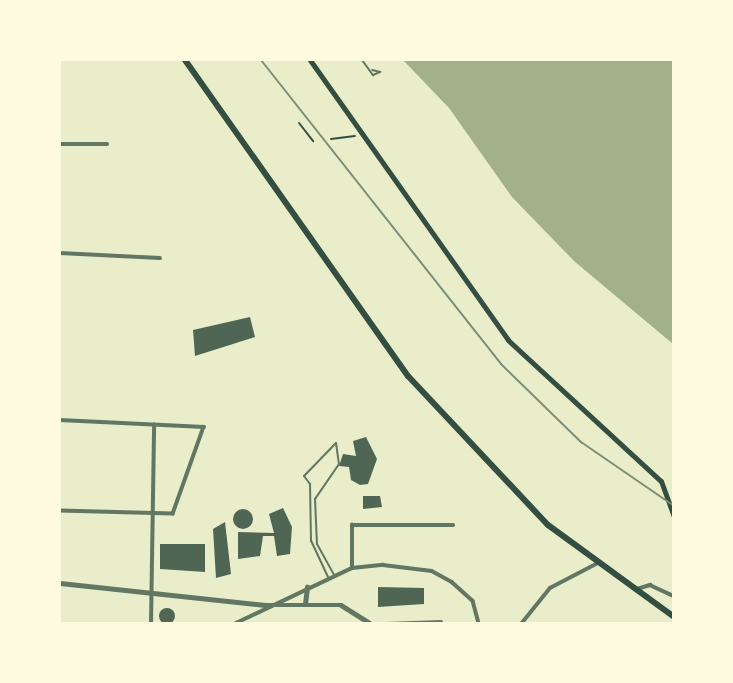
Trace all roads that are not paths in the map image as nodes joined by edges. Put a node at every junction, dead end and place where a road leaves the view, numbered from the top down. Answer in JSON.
{"nodes":[{"id":1,"x":185,"y":60,"type":"edge"},
{"id":2,"x":310,"y":60,"type":"edge"},
{"id":3,"x":362,"y":60,"type":"edge"},
{"id":4,"x":372,"y":70,"type":"dead end"},
{"id":5,"x":60,"y":144,"type":"edge"},
{"id":6,"x":107,"y":144,"type":"dead end"},
{"id":7,"x":60,"y":253,"type":"edge"},
{"id":8,"x":160,"y":258,"type":"dead end"},
{"id":9,"x":60,"y":420,"type":"edge"},
{"id":10,"x":155,"y":425,"type":"junction"},
{"id":11,"x":60,"y":511,"type":"edge"},
{"id":12,"x":150,"y":516,"type":"junction"},
{"id":13,"x":674,"y":517,"type":"edge"},
{"id":14,"x":453,"y":525,"type":"dead end"},
{"id":15,"x":596,"y":564,"type":"junction"},
{"id":16,"x":352,"y":568,"type":"junction"},
{"id":17,"x":334,"y":576,"type":"junction"},
{"id":18,"x":329,"y":578,"type":"junction"},
{"id":19,"x":60,"y":583,"type":"edge"},
{"id":20,"x":307,"y":587,"type":"junction"},
{"id":21,"x":634,"y":590,"type":"junction"},
{"id":22,"x":150,"y":591,"type":"junction"},
{"id":23,"x":674,"y":596,"type":"edge"},
{"id":24,"x":265,"y":605,"type":"junction"},
{"id":25,"x":306,"y":605,"type":"junction"},
{"id":26,"x":674,"y":617,"type":"edge"},
{"id":27,"x":441,"y":622,"type":"edge"},
{"id":28,"x":151,"y":624,"type":"edge"},
{"id":29,"x":234,"y":624,"type":"edge"},
{"id":30,"x":371,"y":624,"type":"edge"},
{"id":31,"x":386,"y":624,"type":"edge"},
{"id":32,"x":480,"y":624,"type":"edge"},
{"id":33,"x":521,"y":624,"type":"edge"}],
"edges":[{"from":1,"to":15,"type":"highway"},
{"from":2,"to":13,"type":"main road"},
{"from":3,"to":4,"type":"lane"},
{"from":5,"to":6,"type":"street"},
{"from":7,"to":8,"type":"street"},
{"from":9,"to":10,"type":"street"},
{"from":10,"to":12,"type":"street"},
{"from":10,"to":12,"type":"street"},
{"from":11,"to":12,"type":"street"},
{"from":12,"to":22,"type":"street"},
{"from":14,"to":16,"type":"street"},
{"from":15,"to":21,"type":"highway"},
{"from":15,"to":33,"type":"street"},
{"from":16,"to":17,"type":"street"},
{"from":16,"to":32,"type":"street"},
{"from":17,"to":18,"type":"street"},
{"from":17,"to":18,"type":"lane"},
{"from":18,"to":20,"type":"street"},
{"from":19,"to":22,"type":"street"},
{"from":20,"to":24,"type":"street"},
{"from":20,"to":25,"type":"street"},
{"from":21,"to":23,"type":"street"},
{"from":21,"to":26,"type":"highway"},
{"from":22,"to":24,"type":"street"},
{"from":22,"to":28,"type":"street"},
{"from":24,"to":25,"type":"street"},
{"from":24,"to":29,"type":"street"},
{"from":25,"to":30,"type":"street"},
{"from":27,"to":31,"type":"street"}]}
